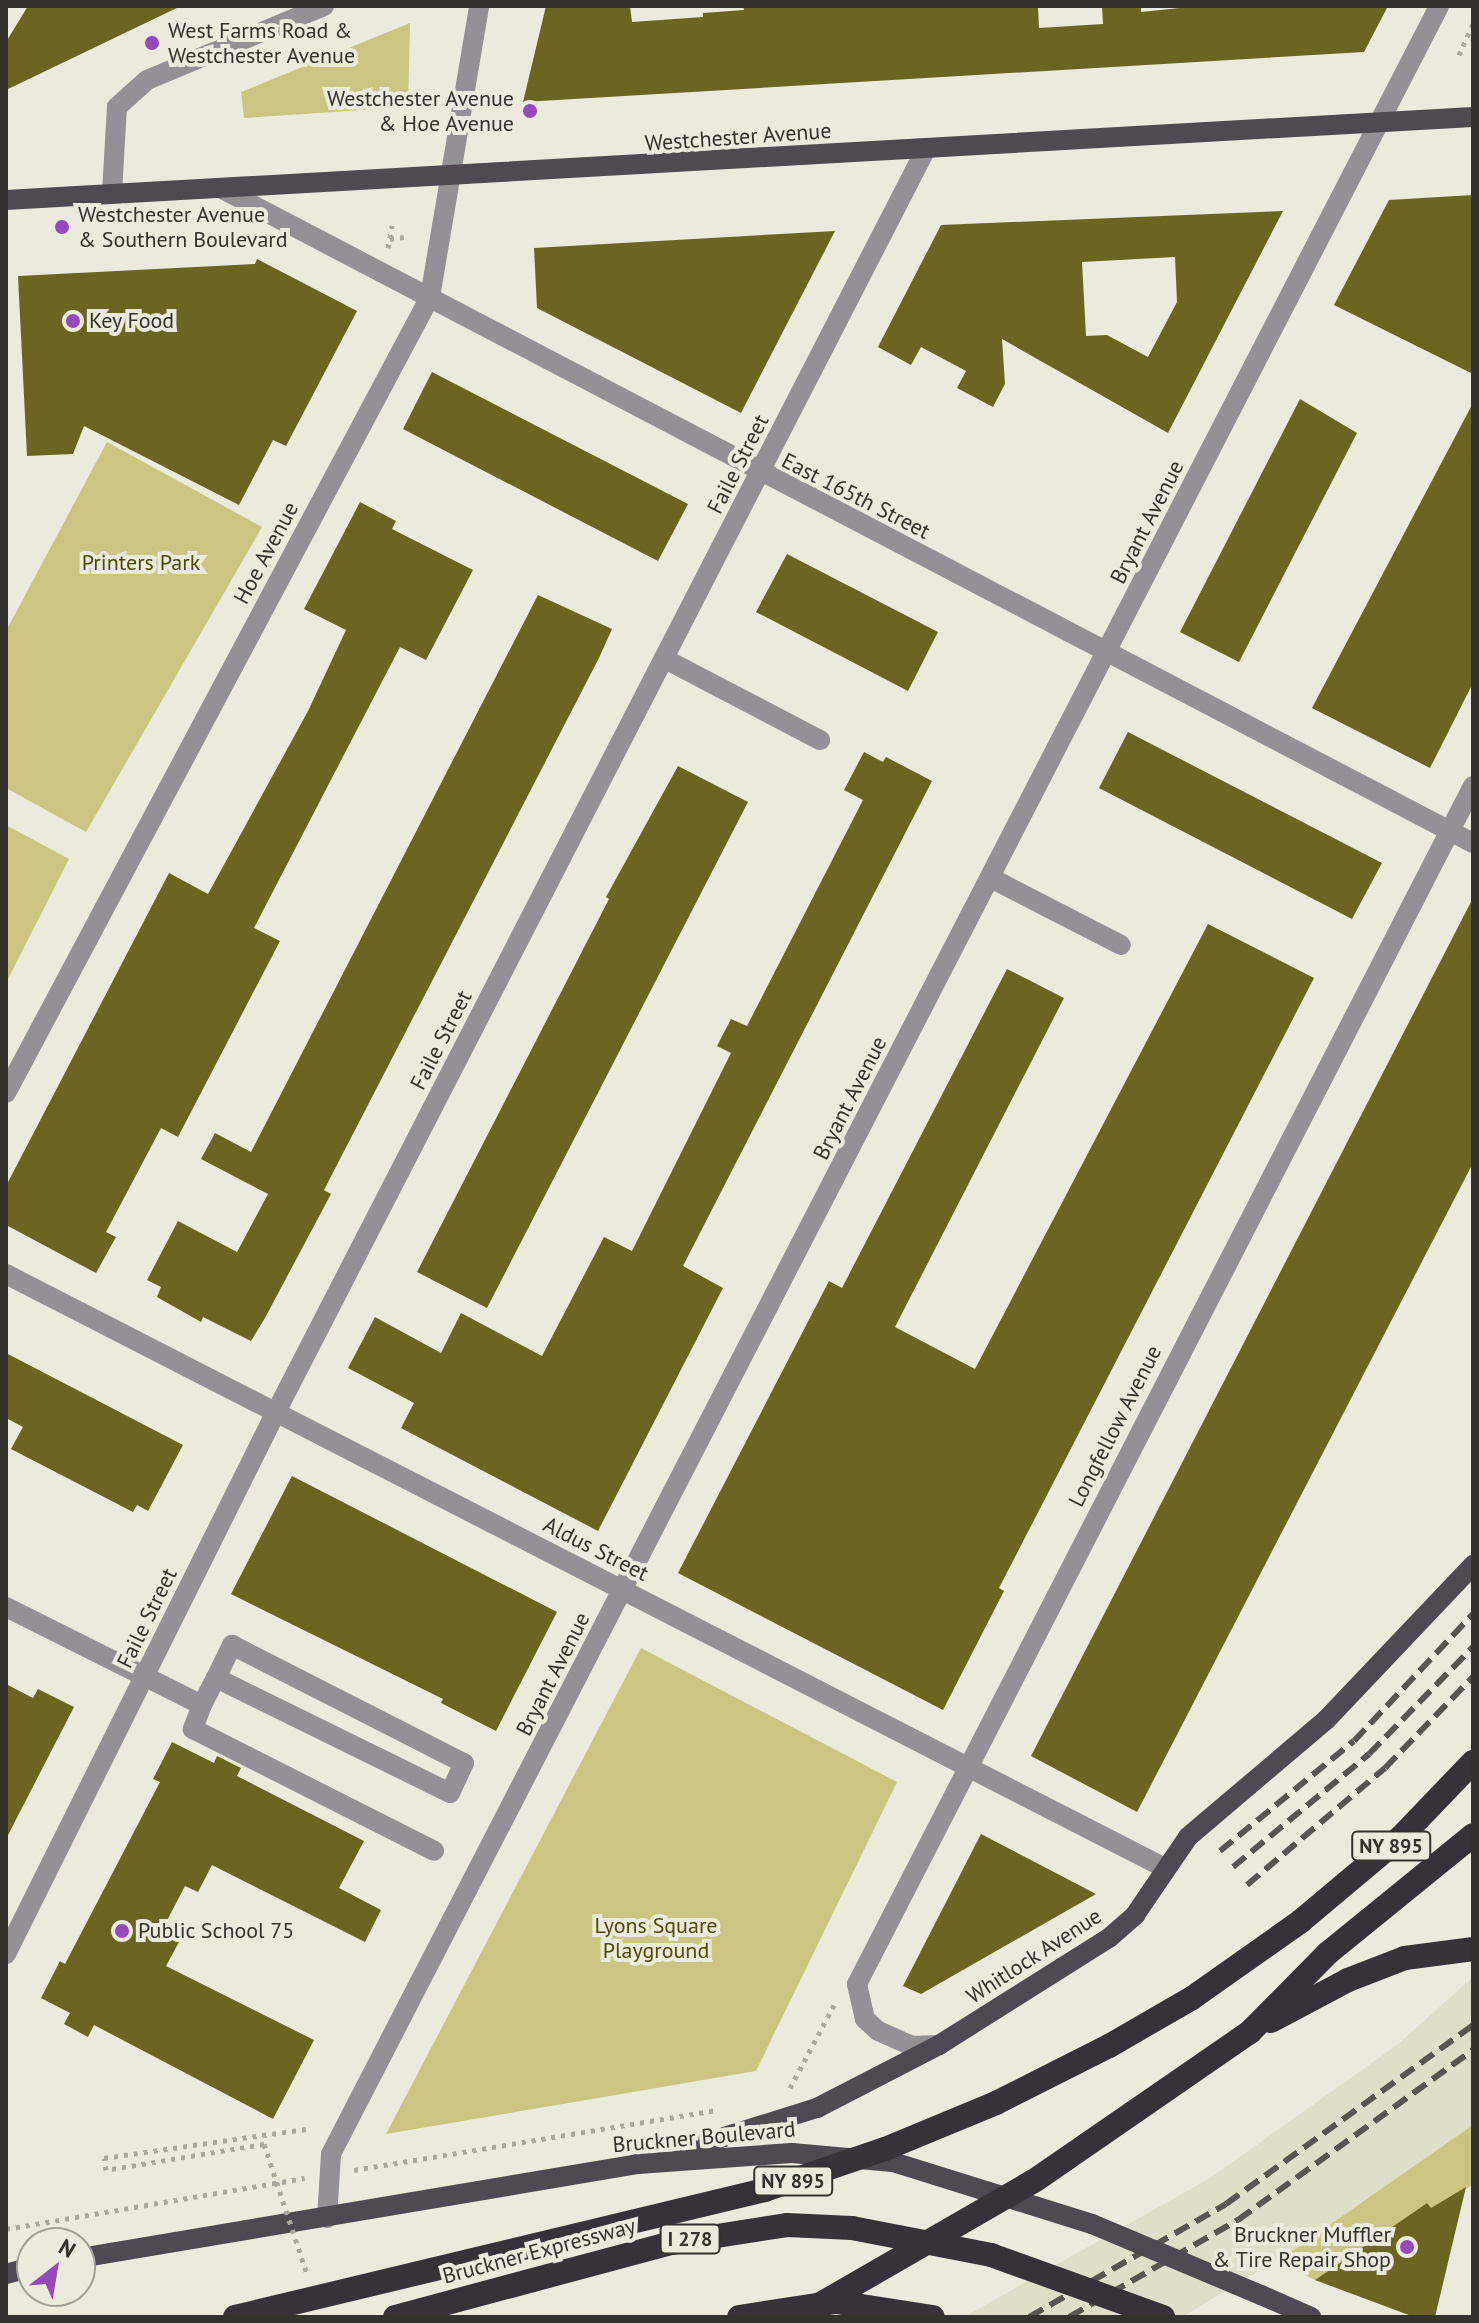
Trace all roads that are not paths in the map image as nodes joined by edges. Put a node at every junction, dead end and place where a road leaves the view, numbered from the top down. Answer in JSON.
{"nodes":[{"id":1,"x":324,"y":6,"type":"edge"},
{"id":2,"x":479,"y":6,"type":"edge"},
{"id":3,"x":1439,"y":6,"type":"edge"},
{"id":4,"x":1473,"y":117,"type":"edge"},
{"id":5,"x":1380,"y":122,"type":"junction"},
{"id":6,"x":925,"y":151,"type":"junction"},
{"id":7,"x":449,"y":178,"type":"junction"},
{"id":8,"x":220,"y":188,"type":"junction"},
{"id":9,"x":112,"y":193,"type":"junction"},
{"id":10,"x":6,"y":200,"type":"edge"},
{"id":11,"x":430,"y":297,"type":"junction"},
{"id":12,"x":760,"y":473,"type":"junction"},
{"id":13,"x":1107,"y":653,"type":"junction"},
{"id":14,"x":665,"y":659,"type":"junction"},
{"id":15,"x":820,"y":740,"type":"dead end"},
{"id":16,"x":1473,"y":786,"type":"edge"},
{"id":17,"x":1450,"y":831,"type":"junction"},
{"id":18,"x":1473,"y":843,"type":"edge"},
{"id":19,"x":991,"y":878,"type":"junction"},
{"id":20,"x":1121,"y":945,"type":"dead end"},
{"id":21,"x":6,"y":1093,"type":"edge"},
{"id":22,"x":6,"y":1274,"type":"edge"},
{"id":23,"x":276,"y":1412,"type":"junction"},
{"id":24,"x":1473,"y":1565,"type":"edge"},
{"id":25,"x":623,"y":1590,"type":"junction"},
{"id":26,"x":6,"y":1607,"type":"edge"},
{"id":27,"x":145,"y":1675,"type":"junction"},
{"id":28,"x":216,"y":1678,"type":"junction"},
{"id":29,"x":202,"y":1705,"type":"junction"},
{"id":30,"x":1473,"y":1762,"type":"edge"},
{"id":31,"x":967,"y":1766,"type":"junction"},
{"id":32,"x":1473,"y":1835,"type":"edge"},
{"id":33,"x":434,"y":1851,"type":"dead end"},
{"id":34,"x":1165,"y":1868,"type":"junction"},
{"id":35,"x":1473,"y":1949,"type":"edge"},
{"id":36,"x":6,"y":1954,"type":"edge"},
{"id":37,"x":1250,"y":2032,"type":"junction"},
{"id":38,"x":939,"y":2045,"type":"junction"},
{"id":39,"x":638,"y":2164,"type":"junction"},
{"id":40,"x":327,"y":2218,"type":"junction"},
{"id":41,"x":96,"y":2255,"type":"edge"},
{"id":42,"x":927,"y":2316,"type":"edge"},
{"id":43,"x":235,"y":2317,"type":"edge"},
{"id":44,"x":395,"y":2317,"type":"edge"},
{"id":45,"x":739,"y":2317,"type":"edge"},
{"id":46,"x":798,"y":2317,"type":"edge"},
{"id":47,"x":1163,"y":2317,"type":"edge"},
{"id":48,"x":1311,"y":2317,"type":"edge"}],
"edges":[{"from":1,"to":9,"type":"street"},
{"from":2,"to":7,"type":"street","name":"Hoe Avenue"},
{"from":3,"to":5,"type":"street","name":"Bryant Avenue"},
{"from":4,"to":5,"type":"main road","name":"Westchester Avenue"},
{"from":5,"to":6,"type":"main road","name":"Westchester Avenue"},
{"from":5,"to":13,"type":"street","name":"Bryant Avenue"},
{"from":6,"to":7,"type":"main road","name":"Westchester Avenue"},
{"from":6,"to":12,"type":"street","name":"Faile Street"},
{"from":7,"to":8,"type":"main road","name":"Westchester Avenue"},
{"from":7,"to":11,"type":"street","name":"Hoe Avenue"},
{"from":8,"to":9,"type":"main road","name":"Westchester Avenue"},
{"from":8,"to":11,"type":"street","name":"East 165th Street"},
{"from":9,"to":10,"type":"main road","name":"Westchester Avenue"},
{"from":11,"to":12,"type":"street","name":"East 165th Street"},
{"from":11,"to":21,"type":"street","name":"Hoe Avenue"},
{"from":12,"to":13,"type":"street","name":"East 165th Street"},
{"from":12,"to":14,"type":"street","name":"Faile Street"},
{"from":13,"to":17,"type":"street","name":"East 165th Street"},
{"from":13,"to":19,"type":"street","name":"Bryant Avenue"},
{"from":14,"to":15,"type":"street"},
{"from":14,"to":23,"type":"street","name":"Faile Street"},
{"from":16,"to":17,"type":"street","name":"Longfellow Avenue"},
{"from":17,"to":18,"type":"street","name":"East 165th Street"},
{"from":17,"to":31,"type":"street","name":"Longfellow Avenue"},
{"from":19,"to":20,"type":"street"},
{"from":19,"to":25,"type":"street","name":"Bryant Avenue"},
{"from":22,"to":23,"type":"street","name":"Aldus Street"},
{"from":23,"to":25,"type":"street","name":"Aldus Street"},
{"from":23,"to":27,"type":"street","name":"Faile Street"},
{"from":24,"to":34,"type":"main road","name":"Whitlock Avenue"},
{"from":25,"to":31,"type":"street","name":"Aldus Street"},
{"from":25,"to":40,"type":"street","name":"Bryant Avenue"},
{"from":26,"to":27,"type":"street"},
{"from":27,"to":29,"type":"street"},
{"from":27,"to":36,"type":"street","name":"Faile Street"},
{"from":28,"to":28,"type":"street"},
{"from":28,"to":29,"type":"street"},
{"from":29,"to":33,"type":"street"},
{"from":30,"to":43,"type":"highway","number":"NY 895","bridge":true},
{"from":31,"to":34,"type":"street","name":"Aldus Street"},
{"from":31,"to":38,"type":"street","name":"Longfellow Avenue"},
{"from":32,"to":37,"type":"highway","number":"NY 895"},
{"from":34,"to":38,"type":"main road","name":"Whitlock Avenue"},
{"from":35,"to":37,"type":"highway"},
{"from":37,"to":46,"type":"highway","number":"NY 895","bridge":true},
{"from":38,"to":39,"type":"main road","name":"Whitlock Avenue"},
{"from":39,"to":40,"type":"main road","name":"Bruckner Boulevard"},
{"from":39,"to":48,"type":"main road","name":"Bruckner Boulevard","bridge":true},
{"from":40,"to":41,"type":"main road","name":"Bruckner Boulevard"},
{"from":42,"to":45,"type":"highway"},
{"from":44,"to":47,"type":"highway","name":"Bruckner Expressway","number":"I 278","bridge":true}]}
